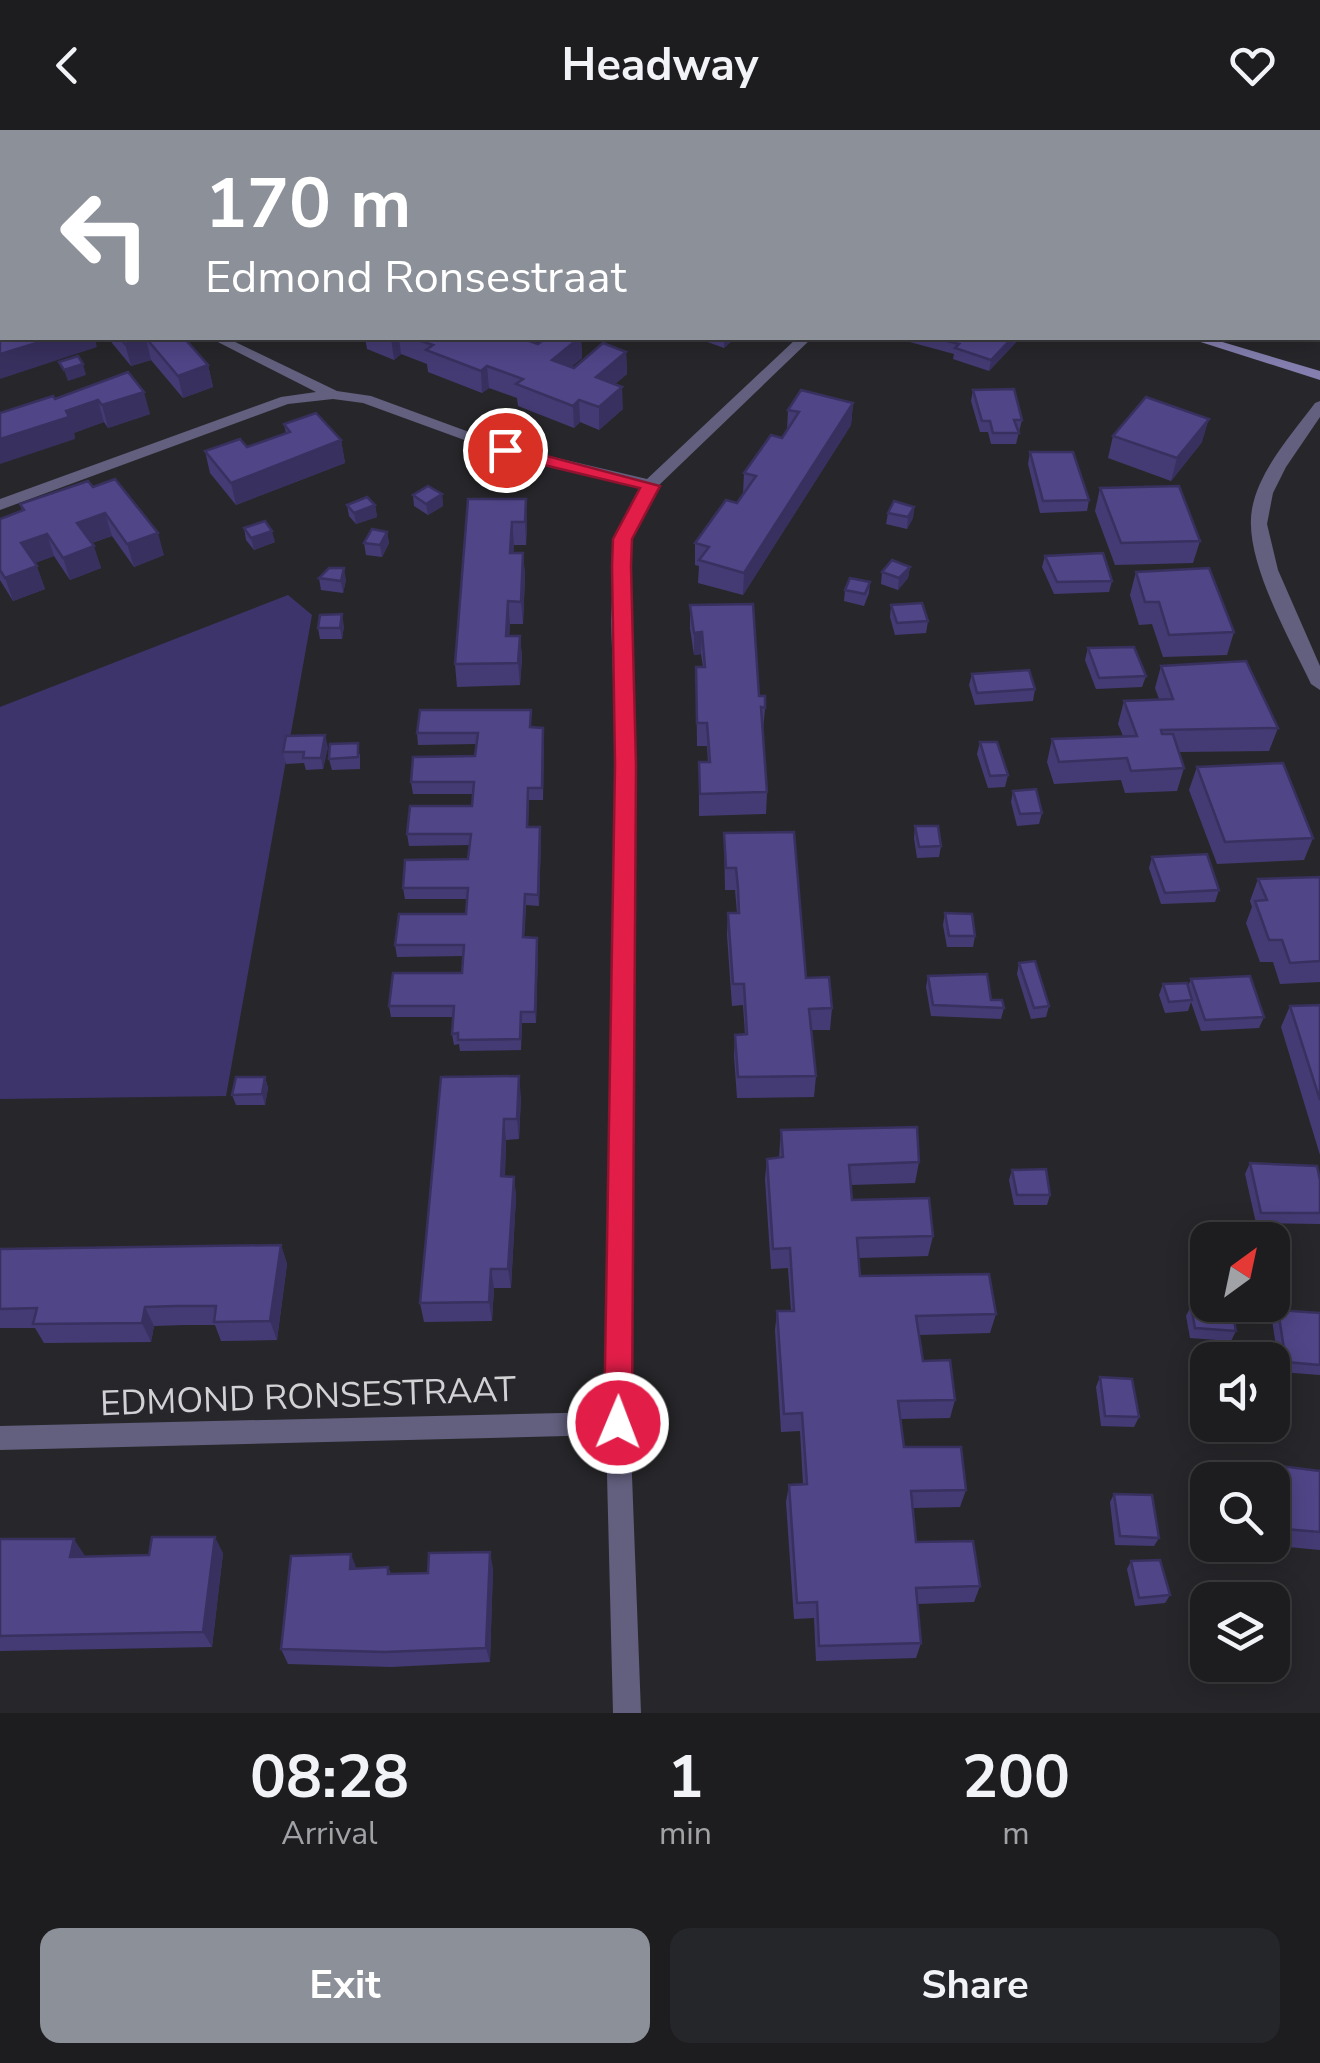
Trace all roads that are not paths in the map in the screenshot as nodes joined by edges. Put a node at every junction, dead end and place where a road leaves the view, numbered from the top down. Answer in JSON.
{"nodes":[{"id":1,"x":221,"y":340,"type":"edge"},
{"id":2,"x":803,"y":340,"type":"edge"},
{"id":3,"x":1202,"y":340,"type":"edge"},
{"id":4,"x":1320,"y":376,"type":"edge"},
{"id":5,"x":334,"y":394,"type":"junction"},
{"id":6,"x":1320,"y":406,"type":"edge"},
{"id":7,"x":650,"y":486,"type":"junction"},
{"id":8,"x":0,"y":505,"type":"edge"},
{"id":9,"x":1320,"y":684,"type":"edge"},
{"id":10,"x":618,"y":1423,"type":"junction"},
{"id":11,"x":0,"y":1438,"type":"edge"},
{"id":12,"x":627,"y":1713,"type":"edge"}],
"edges":[{"from":1,"to":5,"type":"street"},
{"from":2,"to":7,"type":"street"},
{"from":3,"to":4,"type":"street"},
{"from":5,"to":7,"type":"street"},
{"from":5,"to":8,"type":"street"},
{"from":6,"to":9,"type":"street"},
{"from":7,"to":10,"type":"street"},
{"from":10,"to":11,"type":"street","name":"EDMOND RONSESTRAAT"},
{"from":10,"to":12,"type":"street"}]}
